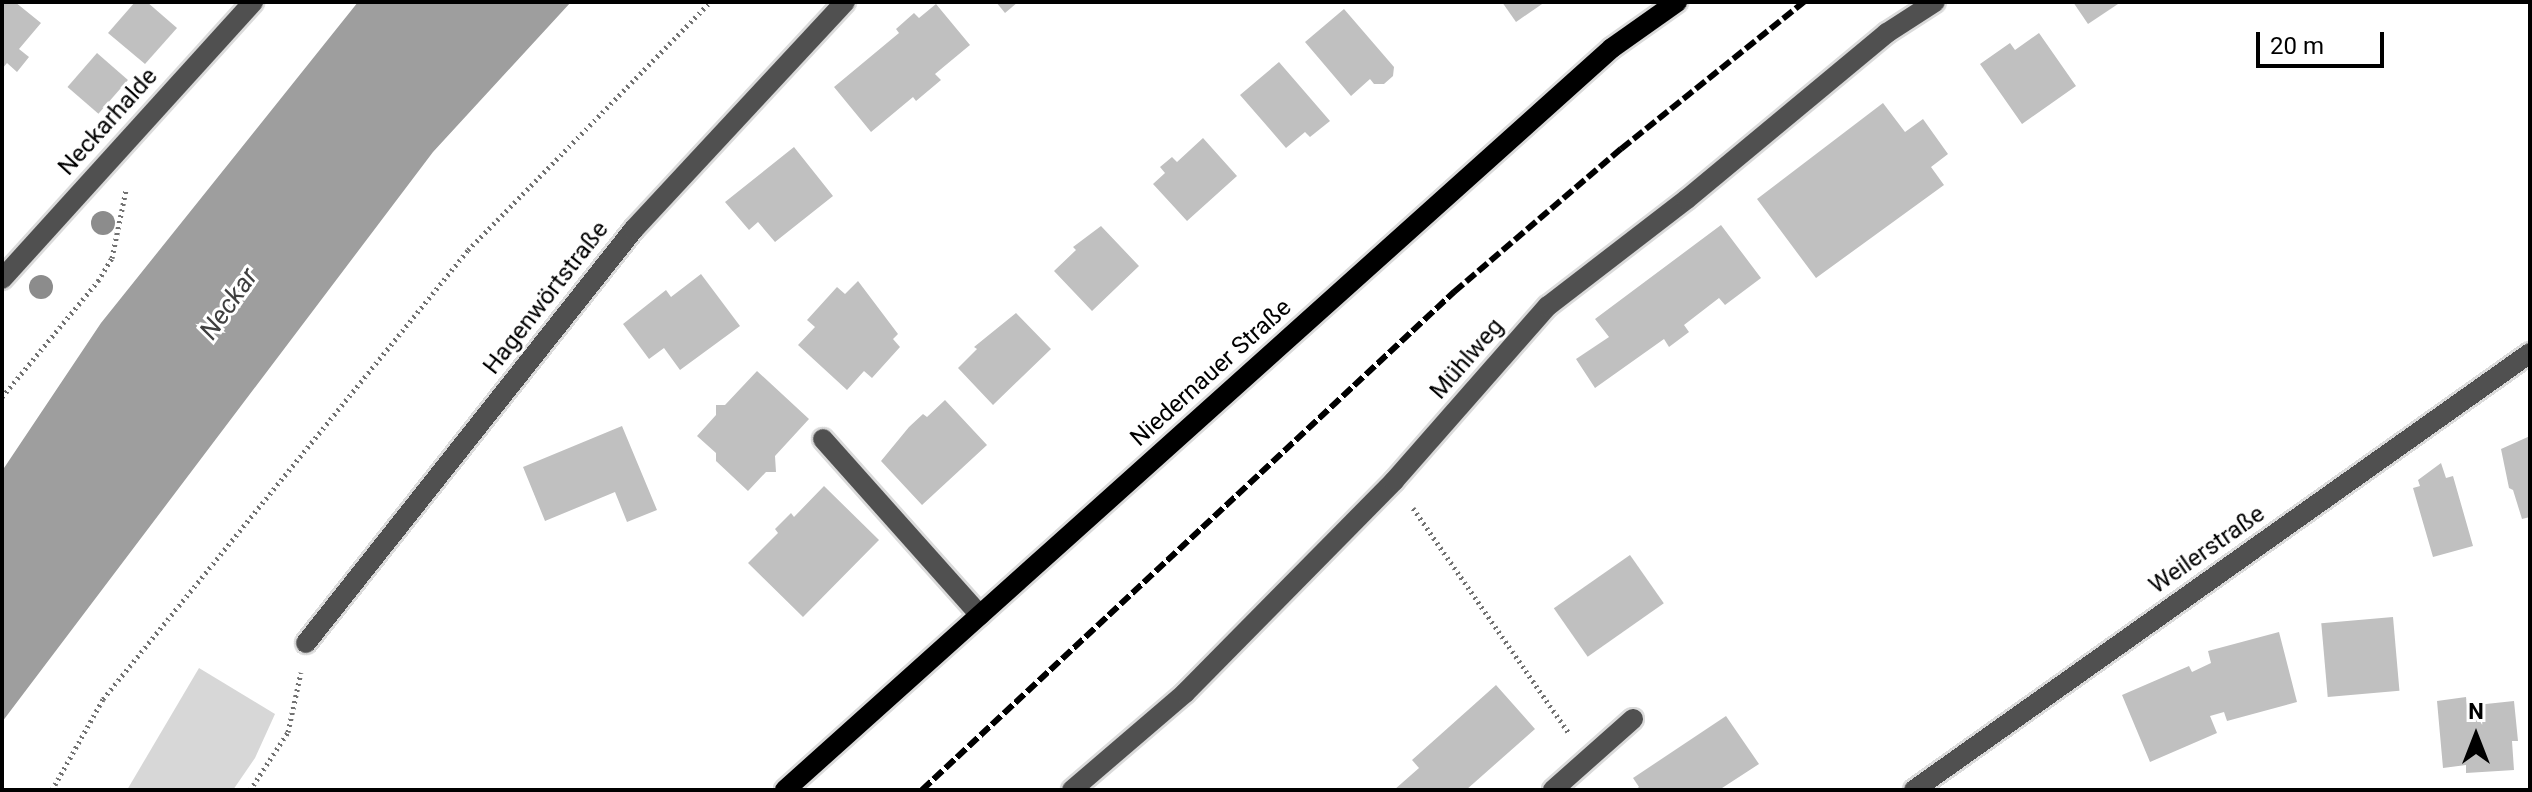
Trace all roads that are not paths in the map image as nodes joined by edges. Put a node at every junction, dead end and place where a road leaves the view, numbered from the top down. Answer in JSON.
{"nodes":[{"id":1,"x":253,"y":2,"type":"edge"},
{"id":2,"x":845,"y":2,"type":"edge"},
{"id":3,"x":1677,"y":2,"type":"edge"},
{"id":4,"x":1935,"y":2,"type":"edge"},
{"id":5,"x":2,"y":279,"type":"edge"},
{"id":6,"x":2530,"y":353,"type":"edge"},
{"id":7,"x":823,"y":439,"type":"dead end"},
{"id":8,"x":980,"y":615,"type":"junction"},
{"id":9,"x":306,"y":643,"type":"road end"},
{"id":10,"x":1633,"y":719,"type":"dead end"},
{"id":11,"x":785,"y":790,"type":"edge"},
{"id":12,"x":1072,"y":790,"type":"edge"},
{"id":13,"x":1553,"y":790,"type":"edge"},
{"id":14,"x":1914,"y":790,"type":"edge"}],
"edges":[{"from":1,"to":5,"type":"street","name":"Neckarhalde"},
{"from":2,"to":9,"type":"street","name":"Hagenwörtstraße"},
{"from":3,"to":8,"type":"main road","name":"Niedernauer Straße"},
{"from":4,"to":12,"type":"street","name":"Mühlweg"},
{"from":6,"to":14,"type":"street","name":"Weilerstraße"},
{"from":7,"to":8,"type":"street"},
{"from":8,"to":11,"type":"main road","name":"Niedernauer Straße"},
{"from":10,"to":13,"type":"street"}]}
